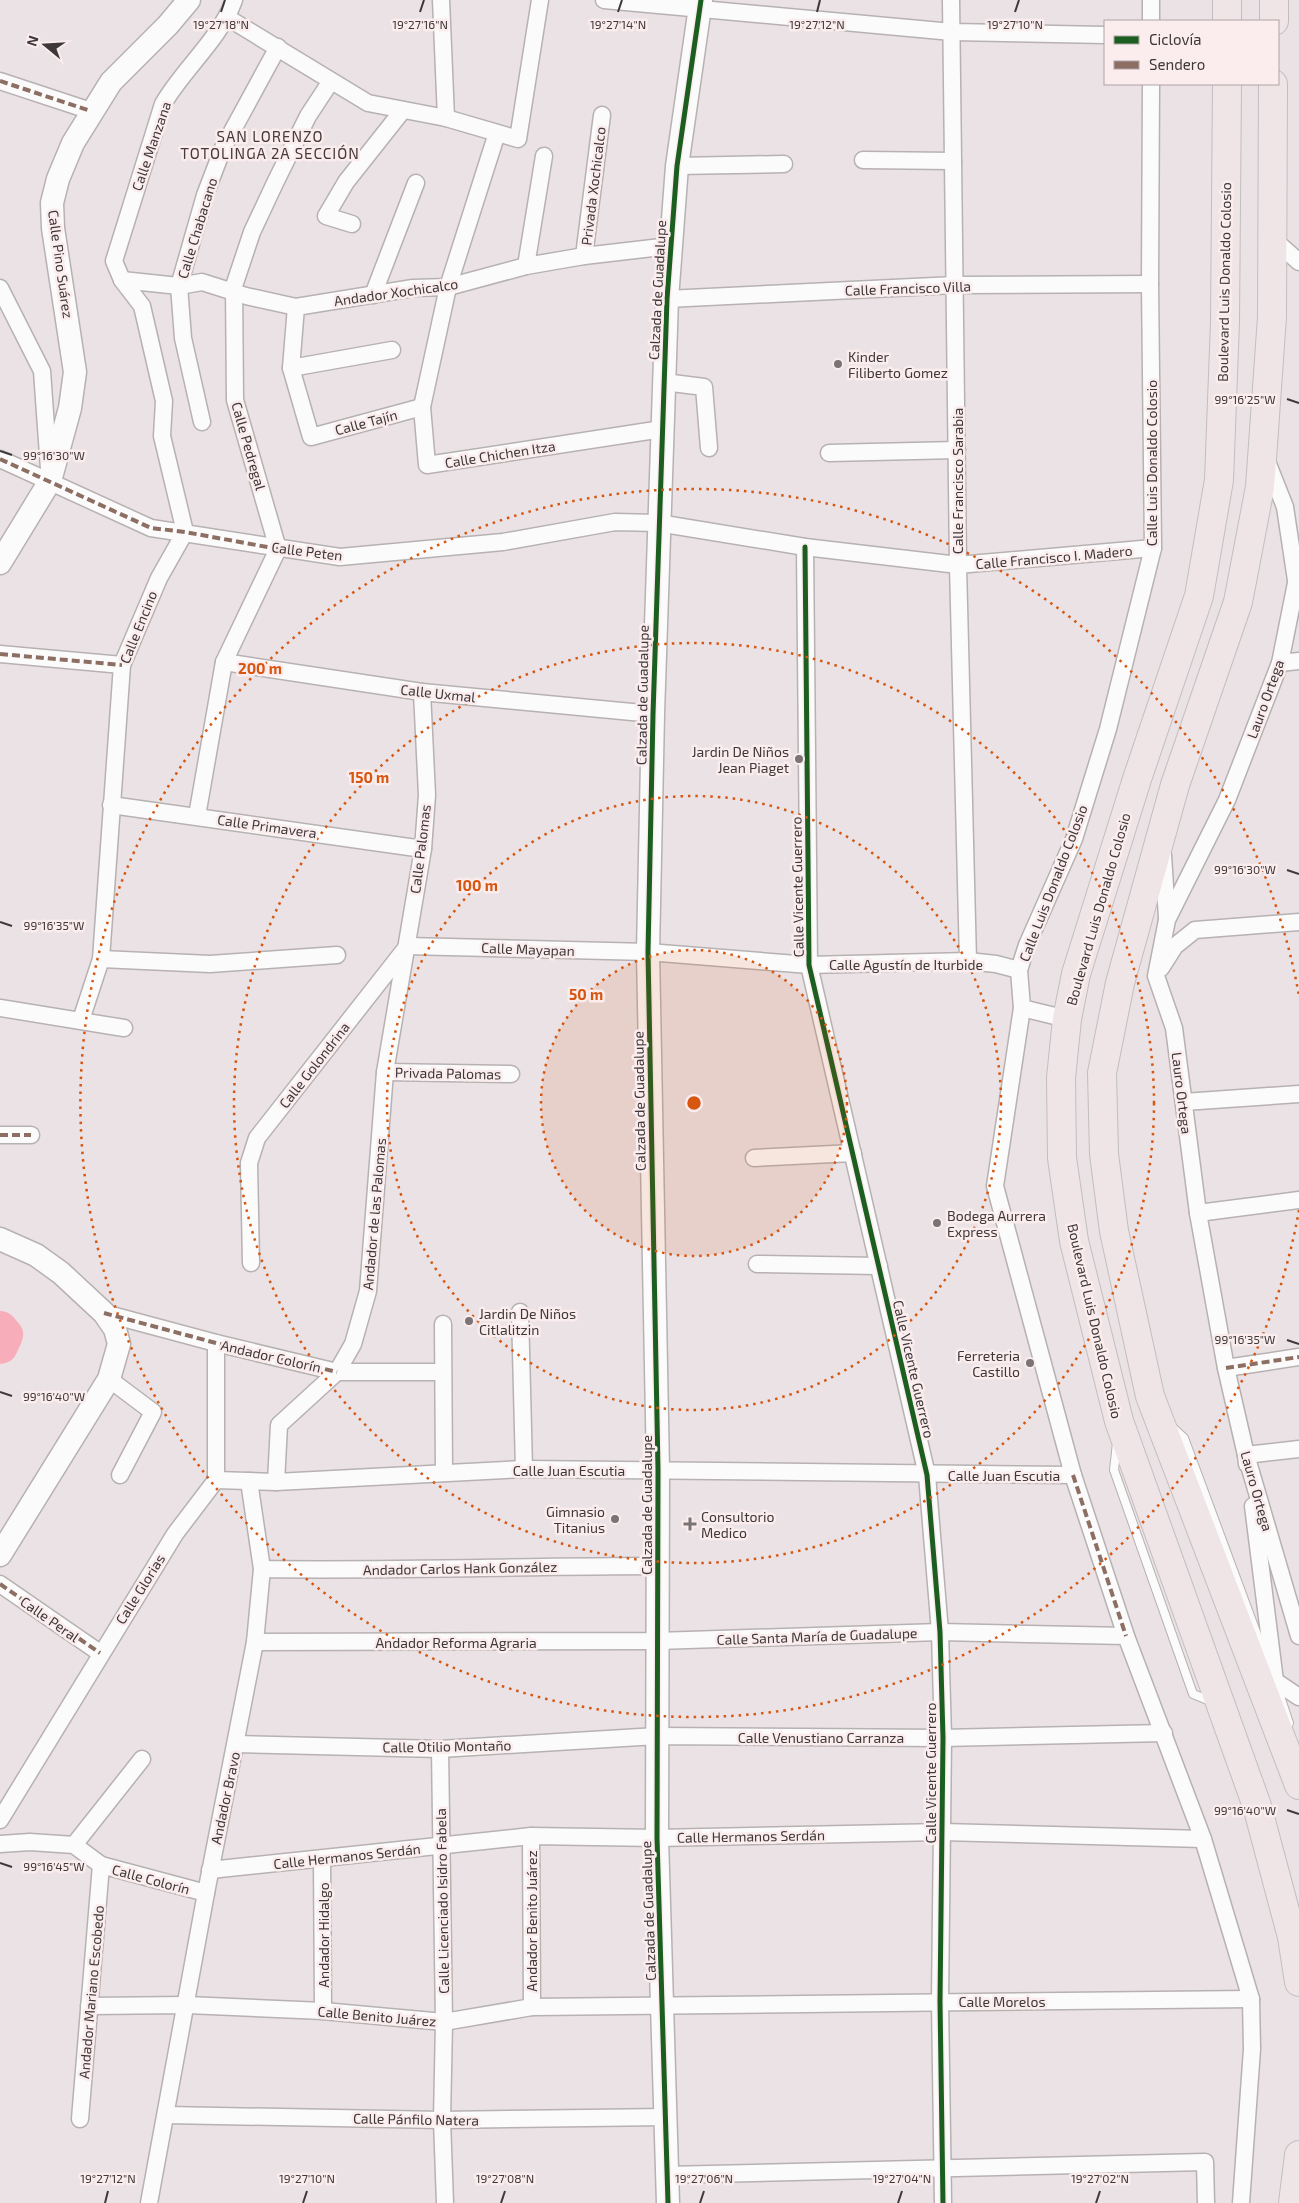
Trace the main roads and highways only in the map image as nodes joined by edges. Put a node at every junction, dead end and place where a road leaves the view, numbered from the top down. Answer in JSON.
{"nodes":[{"id":1,"x":1227,"y":0,"type":"edge"},
{"id":2,"x":1274,"y":0,"type":"edge"},
{"id":3,"x":1227,"y":20,"type":"edge"},
{"id":4,"x":1274,"y":20,"type":"edge"},
{"id":5,"x":1227,"y":85,"type":"edge"},
{"id":6,"x":1274,"y":85,"type":"edge"},
{"id":7,"x":1299,"y":1785,"type":"edge"},
{"id":8,"x":1299,"y":1982,"type":"edge"},
{"id":9,"x":1299,"y":2155,"type":"edge"},
{"id":10,"x":1293,"y":2203,"type":"edge"}],
"edges":[{"from":1,"to":3,"type":"highway"},
{"from":2,"to":4,"type":"highway"},
{"from":5,"to":8,"type":"highway","name":"Boulevard Luis Donaldo Colosio"},
{"from":6,"to":7,"type":"highway"},
{"from":9,"to":10,"type":"highway"}]}
